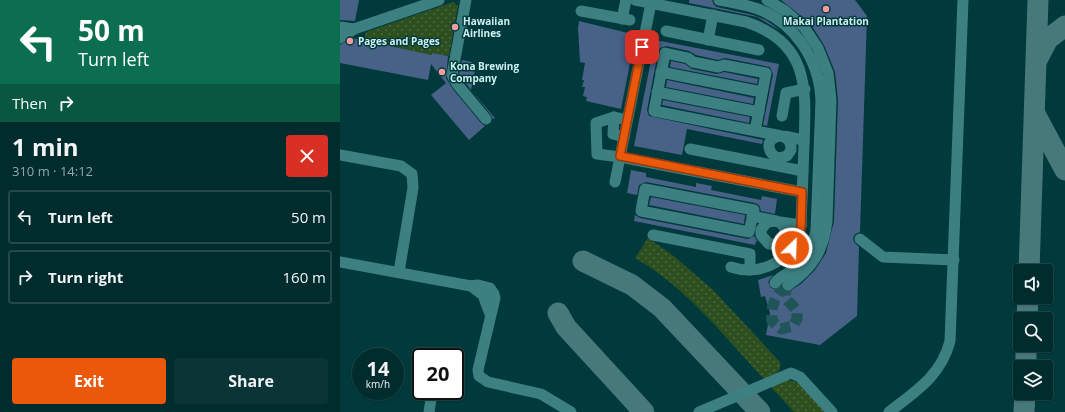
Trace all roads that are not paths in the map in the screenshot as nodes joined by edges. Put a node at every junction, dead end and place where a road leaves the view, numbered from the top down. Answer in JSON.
{"nodes":[{"id":1,"x":439,"y":0,"type":"edge"},
{"id":2,"x":466,"y":0,"type":"edge"},
{"id":3,"x":626,"y":0,"type":"edge"},
{"id":4,"x":635,"y":0,"type":"edge"},
{"id":5,"x":719,"y":0,"type":"edge"},
{"id":6,"x":767,"y":0,"type":"edge"},
{"id":7,"x":963,"y":0,"type":"edge"},
{"id":8,"x":651,"y":3,"type":"junction"},
{"id":9,"x":581,"y":10,"type":"dead end"},
{"id":10,"x":713,"y":16,"type":"junction"},
{"id":11,"x":340,"y":27,"type":"edge"},
{"id":12,"x":359,"y":27,"type":"junction"},
{"id":13,"x":666,"y":31,"type":"dead end"},
{"id":14,"x":340,"y":38,"type":"edge"},
{"id":15,"x":708,"y":40,"type":"junction"},
{"id":16,"x":759,"y":50,"type":"dead end"},
{"id":17,"x":661,"y":72,"type":"junction"},
{"id":18,"x":805,"y":89,"type":"junction"},
{"id":19,"x":657,"y":92,"type":"junction"},
{"id":20,"x":762,"y":92,"type":"junction"},
{"id":21,"x":758,"y":112,"type":"junction"},
{"id":22,"x":782,"y":116,"type":"dead end"},
{"id":23,"x":614,"y":117,"type":"junction"},
{"id":24,"x":486,"y":119,"type":"dead end"},
{"id":25,"x":628,"y":120,"type":"junction"},
{"id":26,"x":760,"y":132,"type":"junction"},
{"id":27,"x":624,"y":137,"type":"junction"},
{"id":28,"x":804,"y":140,"type":"junction"},
{"id":29,"x":690,"y":149,"type":"dead end"},
{"id":30,"x":340,"y":155,"type":"edge"},
{"id":31,"x":620,"y":156,"type":"junction"},
{"id":32,"x":803,"y":170,"type":"junction"},
{"id":33,"x":615,"y":182,"type":"dead end"},
{"id":34,"x":802,"y":192,"type":"junction"},
{"id":35,"x":755,"y":217,"type":"junction"},
{"id":36,"x":801,"y":225,"type":"junction"},
{"id":37,"x":653,"y":235,"type":"dead end"},
{"id":38,"x":860,"y":239,"type":"dead end"},
{"id":39,"x":954,"y":260,"type":"junction"},
{"id":40,"x":340,"y":262,"type":"edge"},
{"id":41,"x":731,"y":267,"type":"dead end"},
{"id":42,"x":750,"y":270,"type":"junction"},
{"id":43,"x":399,"y":272,"type":"junction"},
{"id":44,"x":774,"y":283,"type":"dead end"},
{"id":45,"x":788,"y":285,"type":"tunnel mouth"},
{"id":46,"x":431,"y":400,"type":"edge"},
{"id":47,"x":429,"y":412,"type":"edge"},
{"id":48,"x":571,"y":412,"type":"edge"},
{"id":49,"x":699,"y":412,"type":"edge"},
{"id":50,"x":832,"y":412,"type":"edge"},
{"id":51,"x":889,"y":412,"type":"edge"}],
"edges":[{"from":1,"to":12,"type":"lane"},
{"from":2,"to":24,"type":"lane"},
{"from":3,"to":9,"type":"lane"},
{"from":4,"to":8,"type":"lane"},
{"from":5,"to":44,"type":"lane"},
{"from":6,"to":45,"type":"lane"},
{"from":7,"to":39,"type":"lane"},
{"from":8,"to":10,"type":"lane"},
{"from":8,"to":25,"type":"lane"},
{"from":10,"to":15,"type":"lane"},
{"from":10,"to":18,"type":"lane"},
{"from":11,"to":12,"type":"lane"},
{"from":12,"to":14,"type":"lane"},
{"from":13,"to":15,"type":"lane"},
{"from":15,"to":16,"type":"lane"},
{"from":17,"to":19,"type":"lane"},
{"from":17,"to":20,"type":"lane"},
{"from":17,"to":20,"type":"lane"},
{"from":18,"to":22,"type":"lane"},
{"from":18,"to":28,"type":"lane"},
{"from":19,"to":21,"type":"lane"},
{"from":19,"to":26,"type":"lane"},
{"from":20,"to":21,"type":"lane"},
{"from":21,"to":26,"type":"lane"},
{"from":23,"to":25,"type":"lane"},
{"from":23,"to":27,"type":"lane"},
{"from":23,"to":31,"type":"lane"},
{"from":25,"to":27,"type":"lane"},
{"from":26,"to":28,"type":"lane"},
{"from":27,"to":31,"type":"lane"},
{"from":28,"to":32,"type":"lane"},
{"from":29,"to":32,"type":"lane"},
{"from":30,"to":43,"type":"lane"},
{"from":31,"to":33,"type":"lane"},
{"from":31,"to":34,"type":"lane"},
{"from":32,"to":34,"type":"lane"},
{"from":34,"to":36,"type":"lane"},
{"from":35,"to":35,"type":"lane"},
{"from":35,"to":36,"type":"lane"},
{"from":36,"to":42,"type":"lane"},
{"from":37,"to":42,"type":"lane"},
{"from":38,"to":39,"type":"lane"},
{"from":39,"to":51,"type":"lane"},
{"from":40,"to":43,"type":"lane"},
{"from":41,"to":42,"type":"lane"},
{"from":43,"to":48,"type":"lane"},
{"from":46,"to":47,"type":"lane"},
{"from":49,"to":50,"type":"lane"}]}
